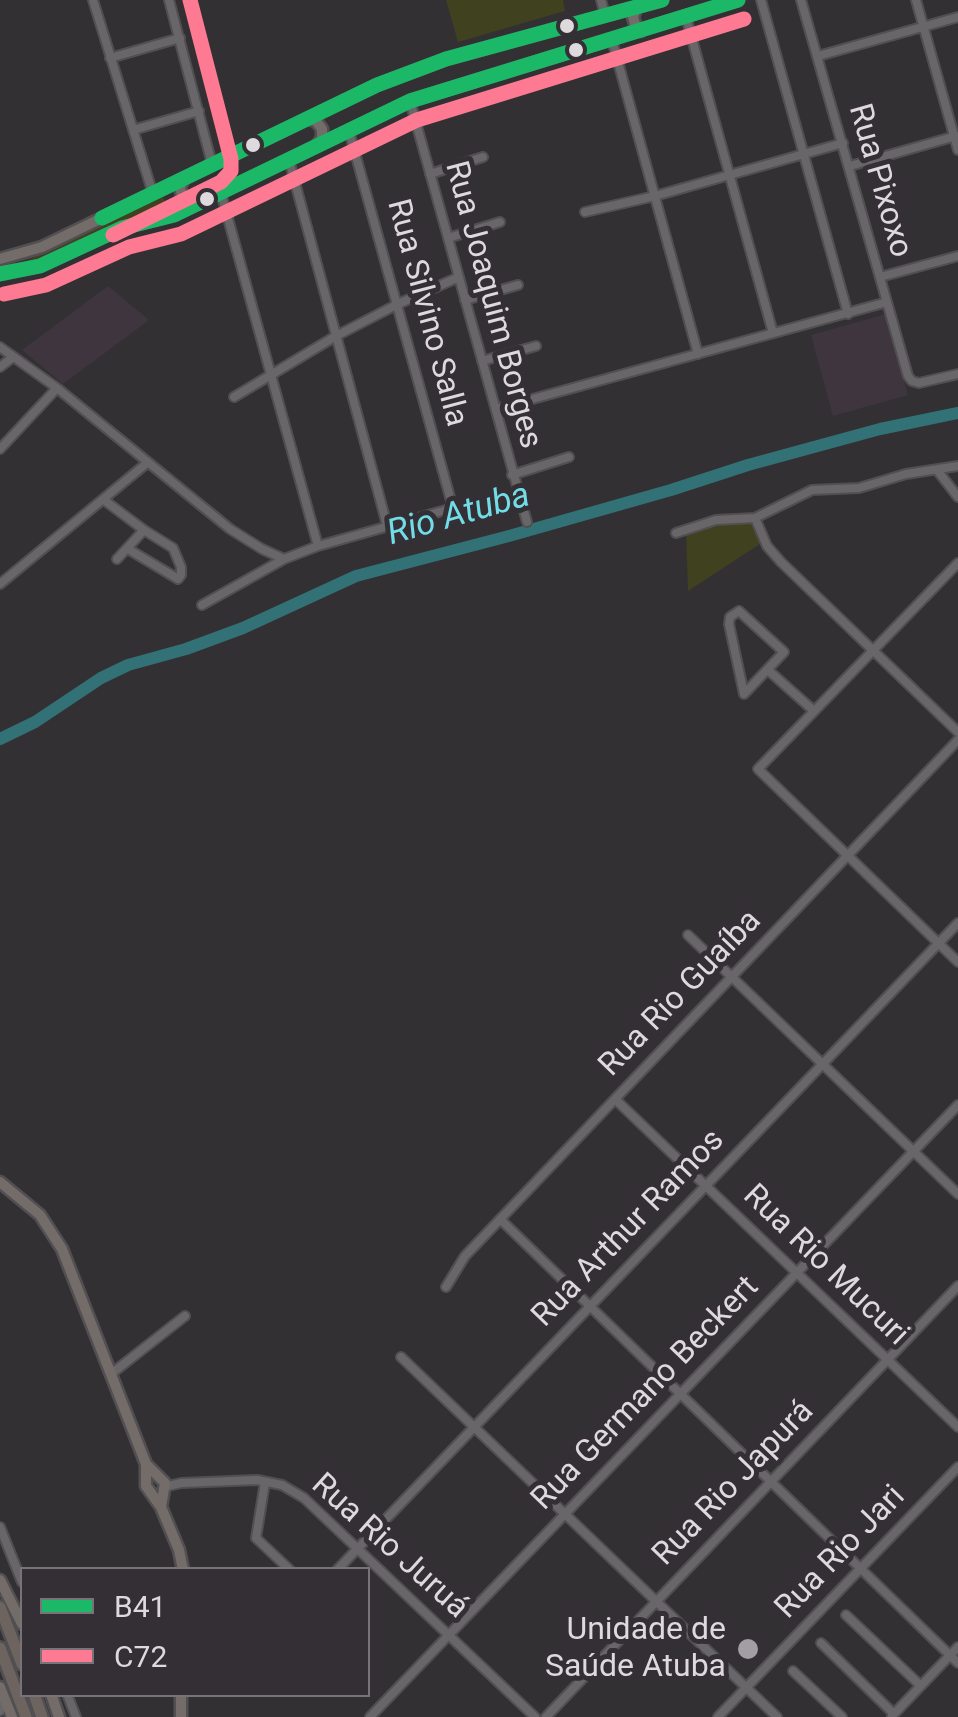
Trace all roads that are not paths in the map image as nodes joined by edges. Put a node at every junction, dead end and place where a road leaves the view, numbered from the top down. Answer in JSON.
{"nodes":[{"id":1,"x":92,"y":0,"type":"edge"},
{"id":2,"x":169,"y":0,"type":"edge"},
{"id":3,"x":600,"y":0,"type":"edge"},
{"id":4,"x":662,"y":0,"type":"edge"},
{"id":5,"x":762,"y":0,"type":"edge"},
{"id":6,"x":801,"y":0,"type":"edge"},
{"id":7,"x":916,"y":0,"type":"edge"},
{"id":8,"x":733,"y":1,"type":"edge"},
{"id":9,"x":638,"y":6,"type":"junction"},
{"id":10,"x":605,"y":14,"type":"junction"},
{"id":11,"x":686,"y":17,"type":"junction"},
{"id":12,"x":958,"y":17,"type":"edge"},
{"id":13,"x":924,"y":27,"type":"junction"},
{"id":14,"x":642,"y":31,"type":"junction"},
{"id":15,"x":180,"y":38,"type":"junction"},
{"id":16,"x":612,"y":40,"type":"junction"},
{"id":17,"x":818,"y":56,"type":"junction"},
{"id":18,"x":110,"y":58,"type":"junction"},
{"id":19,"x":410,"y":101,"type":"junction"},
{"id":20,"x":199,"y":111,"type":"junction"},
{"id":21,"x":302,"y":120,"type":"junction"},
{"id":22,"x":132,"y":130,"type":"junction"},
{"id":23,"x":349,"y":130,"type":"junction"},
{"id":24,"x":956,"y":136,"type":"edge"},
{"id":25,"x":843,"y":143,"type":"junction"},
{"id":26,"x":316,"y":146,"type":"junction"},
{"id":27,"x":958,"y":150,"type":"edge"},
{"id":28,"x":804,"y":155,"type":"junction"},
{"id":29,"x":482,"y":157,"type":"dead end"},
{"id":30,"x":289,"y":160,"type":"junction"},
{"id":31,"x":212,"y":164,"type":"junction"},
{"id":32,"x":850,"y":166,"type":"junction"},
{"id":33,"x":430,"y":174,"type":"junction"},
{"id":34,"x":729,"y":175,"type":"junction"},
{"id":35,"x":184,"y":178,"type":"junction"},
{"id":36,"x":220,"y":192,"type":"junction"},
{"id":37,"x":153,"y":194,"type":"junction"},
{"id":38,"x":655,"y":196,"type":"junction"},
{"id":39,"x":196,"y":204,"type":"junction"},
{"id":40,"x":585,"y":212,"type":"dead end"},
{"id":41,"x":500,"y":222,"type":"dead end"},
{"id":42,"x":448,"y":238,"type":"junction"},
{"id":43,"x":958,"y":256,"type":"edge"},
{"id":44,"x":0,"y":259,"type":"edge"},
{"id":45,"x":0,"y":274,"type":"edge"},
{"id":46,"x":458,"y":277,"type":"junction"},
{"id":47,"x":880,"y":278,"type":"junction"},
{"id":48,"x":518,"y":284,"type":"dead end"},
{"id":49,"x":465,"y":300,"type":"junction"},
{"id":50,"x":887,"y":302,"type":"junction"},
{"id":51,"x":398,"y":304,"type":"junction"},
{"id":52,"x":848,"y":314,"type":"junction"},
{"id":53,"x":772,"y":333,"type":"junction"},
{"id":54,"x":336,"y":336,"type":"junction"},
{"id":55,"x":0,"y":346,"type":"edge"},
{"id":56,"x":536,"y":346,"type":"dead end"},
{"id":57,"x":698,"y":354,"type":"junction"},
{"id":58,"x":13,"y":357,"type":"junction"},
{"id":59,"x":482,"y":362,"type":"junction"},
{"id":60,"x":0,"y":367,"type":"edge"},
{"id":61,"x":271,"y":374,"type":"junction"},
{"id":62,"x":958,"y":374,"type":"edge"},
{"id":63,"x":56,"y":388,"type":"junction"},
{"id":64,"x":234,"y":397,"type":"dead end"},
{"id":65,"x":496,"y":410,"type":"junction"},
{"id":66,"x":0,"y":449,"type":"edge"},
{"id":67,"x":569,"y":458,"type":"dead end"},
{"id":68,"x":146,"y":463,"type":"junction"},
{"id":69,"x":958,"y":466,"type":"edge"},
{"id":70,"x":937,"y":470,"type":"junction"},
{"id":71,"x":512,"y":475,"type":"junction"},
{"id":72,"x":958,"y":498,"type":"edge"},
{"id":73,"x":104,"y":500,"type":"junction"},
{"id":74,"x":755,"y":518,"type":"junction"},
{"id":75,"x":527,"y":522,"type":"dead end"},
{"id":76,"x":388,"y":525,"type":"junction"},
{"id":77,"x":144,"y":530,"type":"junction"},
{"id":78,"x":676,"y":533,"type":"dead end"},
{"id":79,"x":318,"y":546,"type":"junction"},
{"id":80,"x":128,"y":549,"type":"junction"},
{"id":81,"x":117,"y":558,"type":"dead end"},
{"id":82,"x":284,"y":559,"type":"junction"},
{"id":83,"x":958,"y":563,"type":"edge"},
{"id":84,"x":0,"y":584,"type":"edge"},
{"id":85,"x":202,"y":606,"type":"dead end"},
{"id":86,"x":873,"y":650,"type":"junction"},
{"id":87,"x":768,"y":670,"type":"junction"},
{"id":88,"x":814,"y":712,"type":"junction"},
{"id":89,"x":958,"y":732,"type":"edge"},
{"id":90,"x":958,"y":740,"type":"edge"},
{"id":91,"x":848,"y":856,"type":"junction"},
{"id":92,"x":958,"y":923,"type":"edge"},
{"id":93,"x":688,"y":935,"type":"dead end"},
{"id":94,"x":939,"y":943,"type":"junction"},
{"id":95,"x":958,"y":962,"type":"edge"},
{"id":96,"x":732,"y":977,"type":"junction"},
{"id":97,"x":823,"y":1064,"type":"junction"},
{"id":98,"x":615,"y":1099,"type":"junction"},
{"id":99,"x":958,"y":1105,"type":"edge"},
{"id":100,"x":914,"y":1151,"type":"junction"},
{"id":101,"x":0,"y":1182,"type":"edge"},
{"id":102,"x":706,"y":1186,"type":"junction"},
{"id":103,"x":958,"y":1194,"type":"edge"},
{"id":104,"x":500,"y":1219,"type":"junction"},
{"id":105,"x":797,"y":1273,"type":"junction"},
{"id":106,"x":958,"y":1286,"type":"edge"},
{"id":107,"x":446,"y":1287,"type":"dead end"},
{"id":108,"x":590,"y":1306,"type":"junction"},
{"id":109,"x":185,"y":1316,"type":"dead end"},
{"id":110,"x":401,"y":1356,"type":"dead end"},
{"id":111,"x":888,"y":1360,"type":"junction"},
{"id":112,"x":111,"y":1374,"type":"junction"},
{"id":113,"x":680,"y":1394,"type":"junction"},
{"id":114,"x":474,"y":1427,"type":"junction"},
{"id":115,"x":958,"y":1427,"type":"edge"},
{"id":116,"x":958,"y":1466,"type":"edge"},
{"id":117,"x":265,"y":1482,"type":"junction"},
{"id":118,"x":771,"y":1482,"type":"junction"},
{"id":119,"x":158,"y":1485,"type":"junction"},
{"id":120,"x":565,"y":1514,"type":"junction"},
{"id":121,"x":0,"y":1526,"type":"edge"},
{"id":122,"x":358,"y":1548,"type":"junction"},
{"id":123,"x":182,"y":1567,"type":"edge"},
{"id":124,"x":287,"y":1567,"type":"edge"},
{"id":125,"x":340,"y":1567,"type":"edge"},
{"id":126,"x":860,"y":1568,"type":"junction"},
{"id":127,"x":20,"y":1577,"type":"edge"},
{"id":128,"x":0,"y":1580,"type":"edge"},
{"id":129,"x":657,"y":1602,"type":"junction"},
{"id":130,"x":0,"y":1608,"type":"edge"},
{"id":131,"x":846,"y":1614,"type":"dead end"},
{"id":132,"x":20,"y":1620,"type":"edge"},
{"id":133,"x":449,"y":1635,"type":"junction"},
{"id":134,"x":821,"y":1643,"type":"dead end"},
{"id":135,"x":958,"y":1647,"type":"edge"},
{"id":136,"x":0,"y":1648,"type":"edge"},
{"id":137,"x":950,"y":1656,"type":"junction"},
{"id":138,"x":20,"y":1659,"type":"edge"},
{"id":139,"x":958,"y":1663,"type":"edge"},
{"id":140,"x":20,"y":1665,"type":"edge"},
{"id":141,"x":793,"y":1670,"type":"dead end"},
{"id":142,"x":9,"y":1671,"type":"junction"},
{"id":143,"x":921,"y":1686,"type":"junction"},
{"id":144,"x":1,"y":1688,"type":"edge"},
{"id":145,"x":746,"y":1688,"type":"junction"},
{"id":146,"x":0,"y":1711,"type":"edge"},
{"id":147,"x":893,"y":1715,"type":"edge"},
{"id":148,"x":12,"y":1717,"type":"edge"},
{"id":149,"x":26,"y":1717,"type":"edge"},
{"id":150,"x":370,"y":1717,"type":"edge"},
{"id":151,"x":534,"y":1717,"type":"edge"},
{"id":152,"x":546,"y":1717,"type":"edge"},
{"id":153,"x":718,"y":1717,"type":"edge"},
{"id":154,"x":777,"y":1717,"type":"edge"},
{"id":155,"x":842,"y":1717,"type":"edge"}],
"edges":[{"from":1,"to":18,"type":"street"},
{"from":2,"to":15,"type":"street"},
{"from":3,"to":10,"type":"street"},
{"from":4,"to":9,"type":"main road"},
{"from":5,"to":28,"type":"street"},
{"from":6,"to":17,"type":"street","name":"Rua Pixoxo"},
{"from":7,"to":13,"type":"street"},
{"from":8,"to":11,"type":"main road"},
{"from":9,"to":10,"type":"main road"},
{"from":9,"to":14,"type":"main road"},
{"from":10,"to":21,"type":"main road"},
{"from":11,"to":14,"type":"main road"},
{"from":11,"to":34,"type":"street"},
{"from":12,"to":13,"type":"street"},
{"from":13,"to":17,"type":"street"},
{"from":13,"to":24,"type":"street"},
{"from":14,"to":16,"type":"main road"},
{"from":15,"to":18,"type":"street"},
{"from":15,"to":20,"type":"street"},
{"from":16,"to":19,"type":"main road"},
{"from":16,"to":38,"type":"street"},
{"from":17,"to":25,"type":"street","name":"Rua Pixoxo"},
{"from":18,"to":22,"type":"street"},
{"from":19,"to":23,"type":"main road"},
{"from":19,"to":33,"type":"street","name":"Rua Joaquim Borges"},
{"from":20,"to":22,"type":"street"},
{"from":20,"to":31,"type":"street"},
{"from":21,"to":26,"type":"main road"},
{"from":21,"to":31,"type":"main road"},
{"from":22,"to":37,"type":"street"},
{"from":23,"to":26,"type":"main road"},
{"from":23,"to":51,"type":"street","name":"Rua Silvino Salla"},
{"from":24,"to":27,"type":"street"},
{"from":24,"to":32,"type":"street"},
{"from":25,"to":28,"type":"street"},
{"from":25,"to":32,"type":"street","name":"Rua Pixoxo"},
{"from":26,"to":30,"type":"main road"},
{"from":28,"to":34,"type":"street"},
{"from":28,"to":52,"type":"street"},
{"from":29,"to":33,"type":"street"},
{"from":30,"to":36,"type":"main road"},
{"from":30,"to":54,"type":"street"},
{"from":31,"to":35,"type":"main road"},
{"from":32,"to":47,"type":"street","name":"Rua Pixoxo"},
{"from":33,"to":42,"type":"street","name":"Rua Joaquim Borges"},
{"from":34,"to":38,"type":"street"},
{"from":34,"to":53,"type":"street"},
{"from":35,"to":37,"type":"main road"},
{"from":35,"to":39,"type":"main road"},
{"from":36,"to":39,"type":"main road"},
{"from":36,"to":61,"type":"street"},
{"from":37,"to":44,"type":"main road"},
{"from":38,"to":40,"type":"street"},
{"from":38,"to":57,"type":"street"},
{"from":39,"to":45,"type":"main road"},
{"from":41,"to":42,"type":"street"},
{"from":42,"to":46,"type":"street","name":"Rua Joaquim Borges"},
{"from":43,"to":47,"type":"street"},
{"from":46,"to":49,"type":"street","name":"Rua Joaquim Borges"},
{"from":46,"to":51,"type":"street"},
{"from":47,"to":50,"type":"street","name":"Rua Pixoxo"},
{"from":48,"to":49,"type":"street"},
{"from":49,"to":59,"type":"street","name":"Rua Joaquim Borges"},
{"from":50,"to":52,"type":"street"},
{"from":50,"to":62,"type":"street","name":"Rua Pixoxo"},
{"from":51,"to":54,"type":"street"},
{"from":51,"to":76,"type":"street","name":"Rua Silvino Salla"},
{"from":52,"to":53,"type":"street"},
{"from":53,"to":57,"type":"street"},
{"from":54,"to":61,"type":"street"},
{"from":54,"to":76,"type":"street"},
{"from":55,"to":58,"type":"street"},
{"from":56,"to":59,"type":"street"},
{"from":57,"to":65,"type":"street"},
{"from":58,"to":60,"type":"street"},
{"from":58,"to":63,"type":"street"},
{"from":59,"to":65,"type":"street","name":"Rua Joaquim Borges"},
{"from":61,"to":64,"type":"street"},
{"from":61,"to":79,"type":"street"},
{"from":63,"to":66,"type":"street"},
{"from":63,"to":68,"type":"street"},
{"from":65,"to":71,"type":"street","name":"Rua Joaquim Borges"},
{"from":67,"to":71,"type":"street"},
{"from":68,"to":73,"type":"street"},
{"from":68,"to":82,"type":"street"},
{"from":69,"to":70,"type":"street"},
{"from":70,"to":72,"type":"street"},
{"from":70,"to":74,"type":"street"},
{"from":71,"to":75,"type":"street","name":"Rua Joaquim Borges"},
{"from":73,"to":77,"type":"street"},
{"from":73,"to":84,"type":"street"},
{"from":74,"to":78,"type":"street"},
{"from":74,"to":86,"type":"street"},
{"from":76,"to":79,"type":"street"},
{"from":77,"to":80,"type":"street"},
{"from":77,"to":80,"type":"street"},
{"from":79,"to":82,"type":"street"},
{"from":80,"to":81,"type":"street"},
{"from":82,"to":85,"type":"street"},
{"from":83,"to":86,"type":"street"},
{"from":86,"to":88,"type":"street"},
{"from":86,"to":89,"type":"street"},
{"from":87,"to":87,"type":"street"},
{"from":87,"to":88,"type":"street"},
{"from":88,"to":91,"type":"street"},
{"from":90,"to":91,"type":"street","name":"Rua Rio Guaíba"},
{"from":91,"to":94,"type":"street"},
{"from":91,"to":96,"type":"street","name":"Rua Rio Guaíba"},
{"from":92,"to":94,"type":"street","name":"Rua Arthur Ramos"},
{"from":93,"to":96,"type":"street"},
{"from":94,"to":95,"type":"street"},
{"from":94,"to":97,"type":"street","name":"Rua Arthur Ramos"},
{"from":96,"to":97,"type":"street"},
{"from":96,"to":98,"type":"street","name":"Rua Rio Guaíba"},
{"from":97,"to":100,"type":"street"},
{"from":97,"to":102,"type":"street","name":"Rua Arthur Ramos"},
{"from":98,"to":102,"type":"street","name":"Rua Rio Mucuri"},
{"from":98,"to":104,"type":"street","name":"Rua Rio Guaíba"},
{"from":99,"to":100,"type":"street","name":"Rua Germano Beckert"},
{"from":100,"to":103,"type":"street"},
{"from":100,"to":105,"type":"street","name":"Rua Germano Beckert"},
{"from":101,"to":112,"type":"main road"},
{"from":102,"to":105,"type":"street","name":"Rua Rio Mucuri"},
{"from":102,"to":108,"type":"street","name":"Rua Arthur Ramos"},
{"from":104,"to":107,"type":"street","name":"Rua Rio Guaíba"},
{"from":104,"to":108,"type":"street"},
{"from":105,"to":111,"type":"street","name":"Rua Rio Mucuri"},
{"from":105,"to":113,"type":"street","name":"Rua Germano Beckert"},
{"from":106,"to":111,"type":"street","name":"Rua Rio Japurá"},
{"from":108,"to":113,"type":"street"},
{"from":108,"to":114,"type":"street","name":"Rua Arthur Ramos"},
{"from":109,"to":112,"type":"street"},
{"from":110,"to":114,"type":"street"},
{"from":111,"to":115,"type":"street","name":"Rua Rio Mucuri"},
{"from":111,"to":118,"type":"street","name":"Rua Rio Japurá"},
{"from":112,"to":119,"type":"main road"},
{"from":113,"to":118,"type":"street"},
{"from":113,"to":120,"type":"street","name":"Rua Germano Beckert"},
{"from":114,"to":120,"type":"street"},
{"from":114,"to":122,"type":"street","name":"Rua Arthur Ramos"},
{"from":116,"to":126,"type":"street","name":"Rua Rio Jari"},
{"from":117,"to":119,"type":"street","name":"Rua Rio Juruá"},
{"from":117,"to":122,"type":"street","name":"Rua Rio Juruá"},
{"from":117,"to":124,"type":"street"},
{"from":118,"to":126,"type":"street"},
{"from":118,"to":129,"type":"street","name":"Rua Rio Japurá"},
{"from":119,"to":123,"type":"main road"},
{"from":120,"to":129,"type":"street"},
{"from":120,"to":133,"type":"street","name":"Rua Germano Beckert"},
{"from":121,"to":127,"type":"street"},
{"from":122,"to":125,"type":"street","name":"Rua Arthur Ramos"},
{"from":122,"to":133,"type":"street","name":"Rua Rio Juruá"},
{"from":126,"to":137,"type":"street"},
{"from":126,"to":145,"type":"street","name":"Rua Rio Jari"},
{"from":128,"to":132,"type":"main road"},
{"from":129,"to":145,"type":"street"},
{"from":129,"to":152,"type":"street","name":"Rua Rio Japurá"},
{"from":130,"to":138,"type":"highway"},
{"from":131,"to":143,"type":"street"},
{"from":133,"to":150,"type":"street","name":"Rua Germano Beckert"},
{"from":133,"to":151,"type":"street","name":"Rua Rio Juruá"},
{"from":134,"to":147,"type":"street"},
{"from":135,"to":137,"type":"street"},
{"from":136,"to":142,"type":"highway"},
{"from":137,"to":139,"type":"street"},
{"from":137,"to":143,"type":"street"},
{"from":140,"to":142,"type":"highway"},
{"from":141,"to":155,"type":"street"},
{"from":142,"to":144,"type":"highway"},
{"from":142,"to":149,"type":"highway"},
{"from":143,"to":147,"type":"street"},
{"from":144,"to":146,"type":"street"},
{"from":144,"to":148,"type":"main road"},
{"from":145,"to":153,"type":"street","name":"Rua Rio Jari"},
{"from":145,"to":154,"type":"street"}]}
